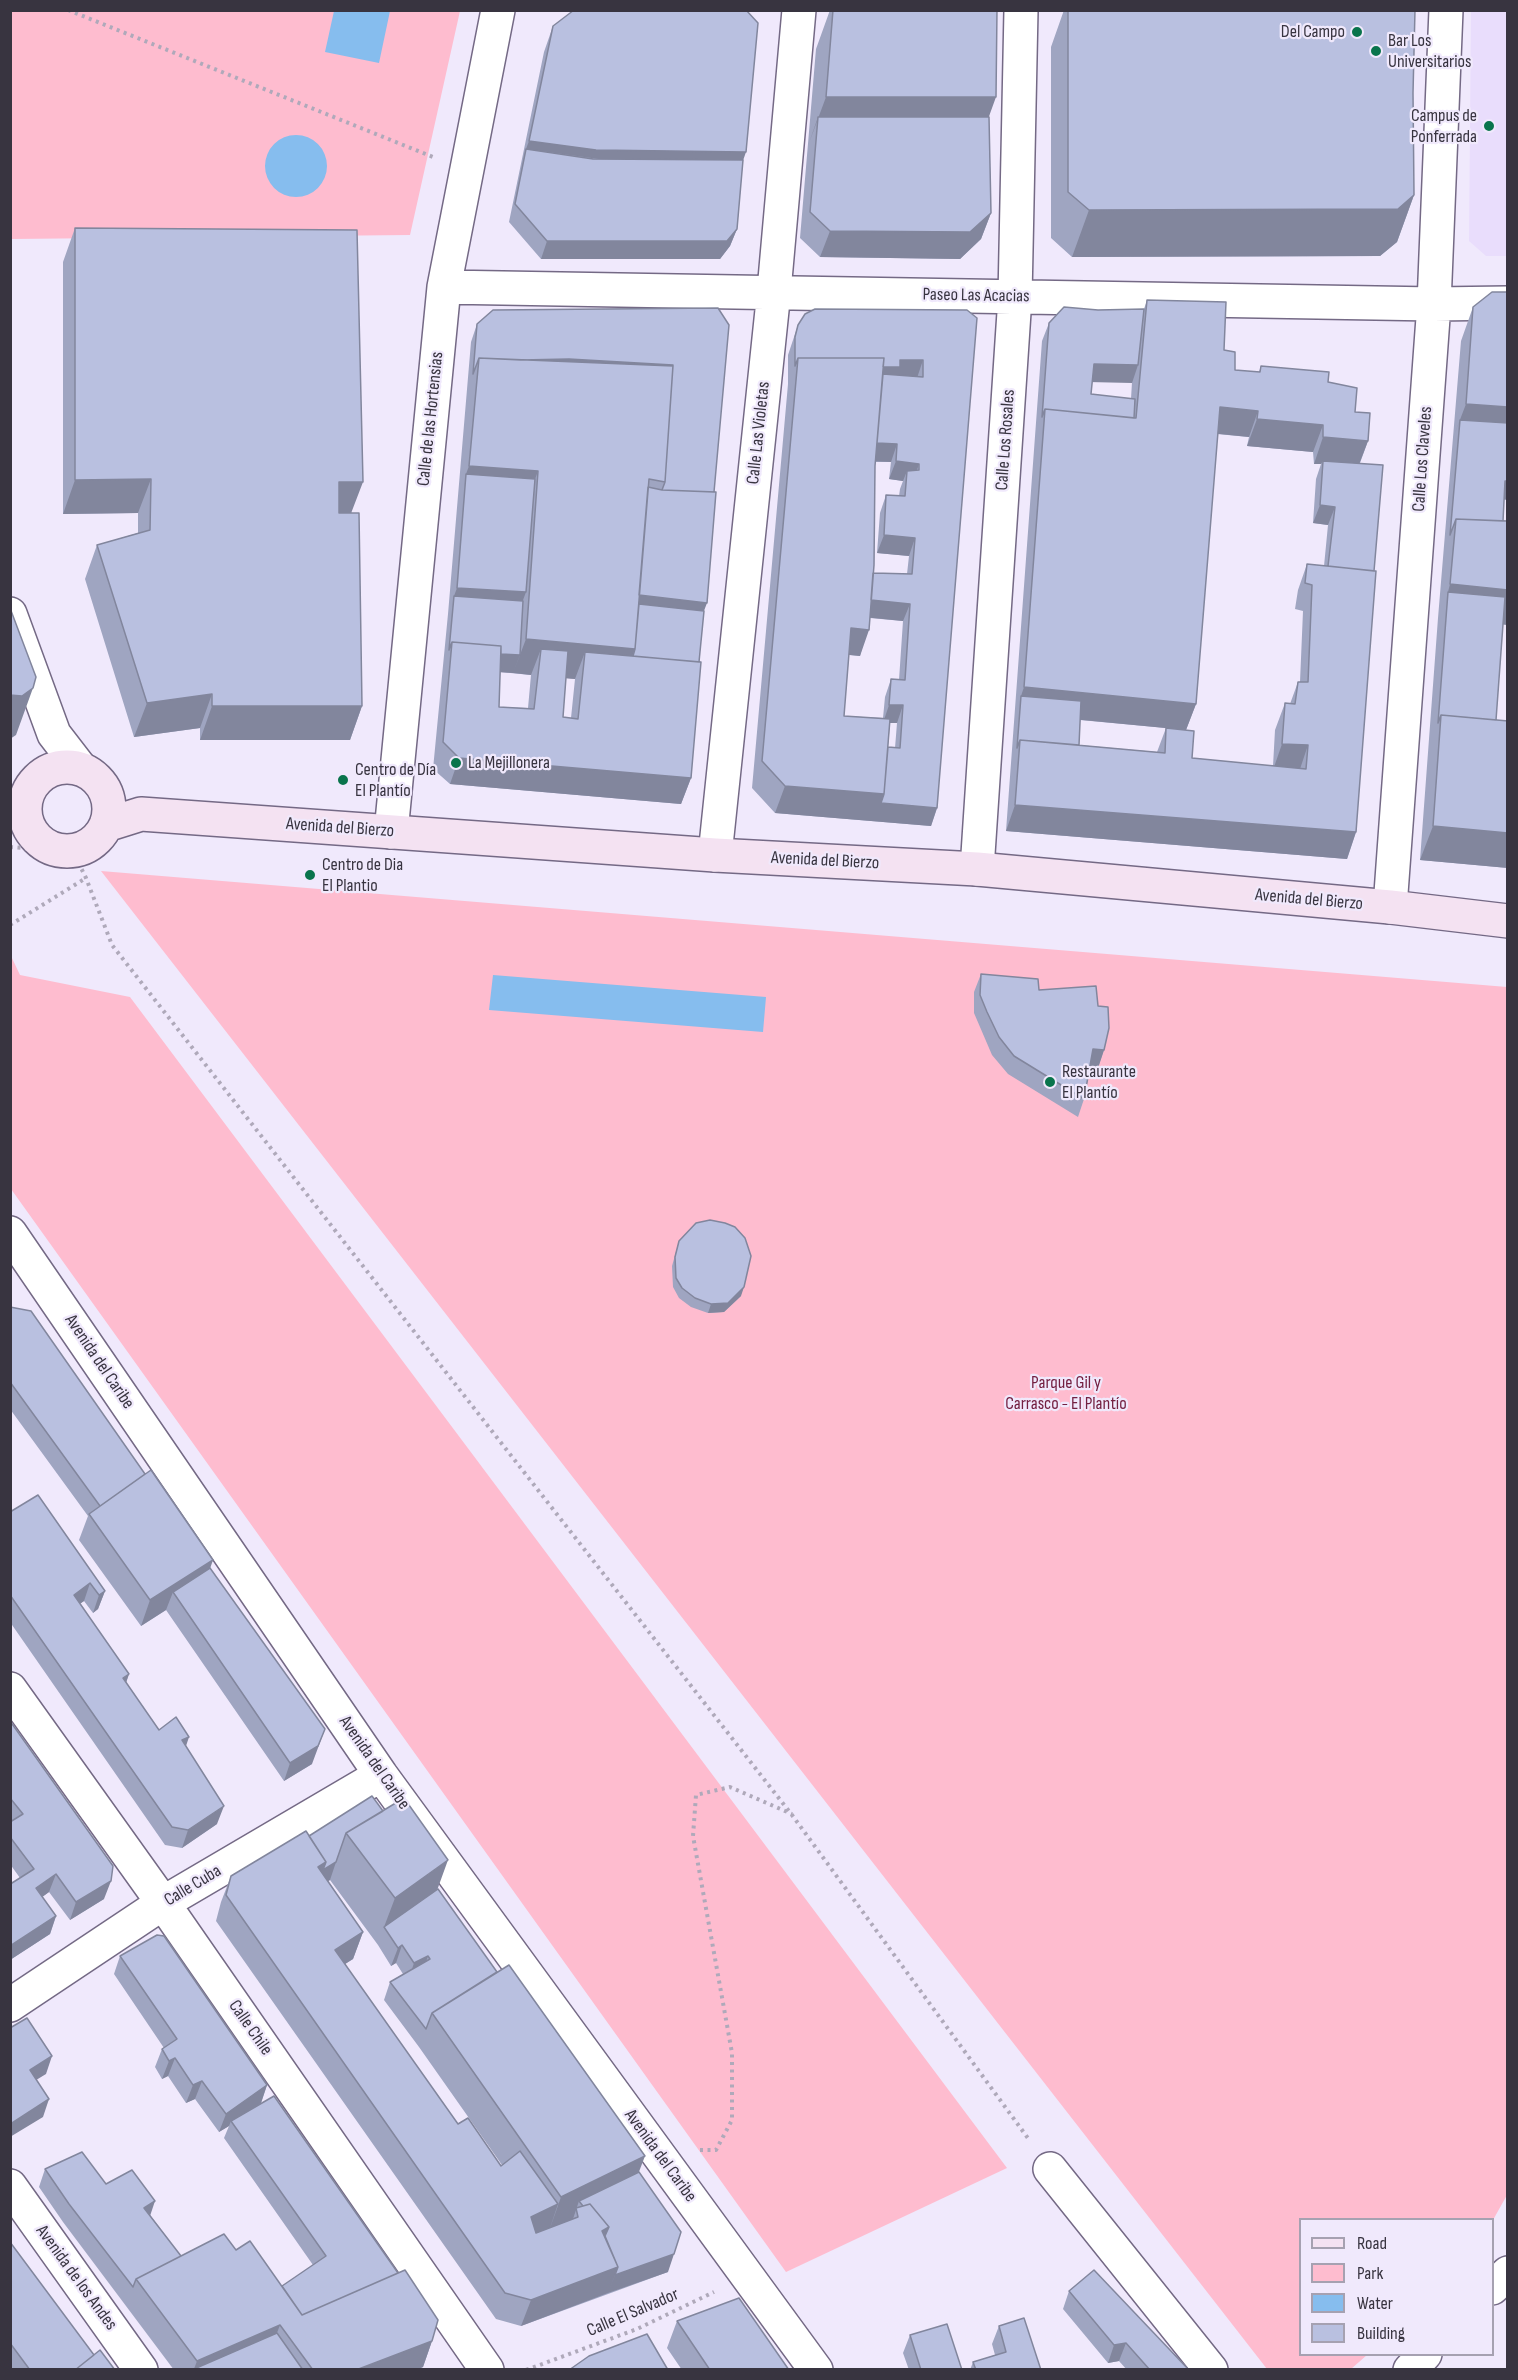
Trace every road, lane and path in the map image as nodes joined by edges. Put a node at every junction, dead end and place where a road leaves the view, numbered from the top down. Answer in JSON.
{"nodes":[{"id":1,"x":68,"y":10,"type":"edge"},
{"id":2,"x":498,"y":10,"type":"edge"},
{"id":3,"x":799,"y":10,"type":"edge"},
{"id":4,"x":1021,"y":10,"type":"edge"},
{"id":5,"x":1446,"y":10,"type":"edge"},
{"id":6,"x":467,"y":171,"type":"junction"},
{"id":7,"x":444,"y":286,"type":"junction"},
{"id":8,"x":774,"y":291,"type":"junction"},
{"id":9,"x":1015,"y":297,"type":"junction"},
{"id":10,"x":1508,"y":303,"type":"edge"},
{"id":11,"x":1434,"y":304,"type":"junction"},
{"id":12,"x":10,"y":614,"type":"edge"},
{"id":13,"x":44,"y":777,"type":"edge"},
{"id":14,"x":107,"y":812,"type":"junction"},
{"id":15,"x":17,"y":832,"type":"edge"},
{"id":16,"x":391,"y":832,"type":"junction"},
{"id":17,"x":715,"y":855,"type":"junction"},
{"id":18,"x":977,"y":869,"type":"junction"},
{"id":19,"x":86,"y":878,"type":"junction"},
{"id":20,"x":1390,"y":907,"type":"junction"},
{"id":21,"x":1508,"y":921,"type":"edge"},
{"id":22,"x":10,"y":925,"type":"edge"},
{"id":23,"x":10,"y":1233,"type":"edge"},
{"id":24,"x":21,"y":1269,"type":"edge"},
{"id":25,"x":10,"y":1689,"type":"edge"},
{"id":26,"x":381,"y":1775,"type":"junction"},
{"id":27,"x":792,"y":1815,"type":"junction"},
{"id":28,"x":163,"y":1903,"type":"junction"},
{"id":29,"x":10,"y":2006,"type":"edge"},
{"id":30,"x":654,"y":2147,"type":"junction"},
{"id":31,"x":1050,"y":2169,"type":"joint"},
{"id":32,"x":10,"y":2186,"type":"edge"},
{"id":33,"x":1508,"y":2273,"type":"edge"},
{"id":34,"x":748,"y":2276,"type":"junction"},
{"id":35,"x":1494,"y":2286,"type":"edge"},
{"id":36,"x":1424,"y":2356,"type":"edge"},
{"id":37,"x":141,"y":2370,"type":"edge"},
{"id":38,"x":488,"y":2370,"type":"edge"},
{"id":39,"x":526,"y":2370,"type":"edge"},
{"id":40,"x":816,"y":2370,"type":"edge"},
{"id":41,"x":1211,"y":2370,"type":"edge"},
{"id":42,"x":1410,"y":2370,"type":"edge"}],
"edges":[{"from":1,"to":6,"type":"path"},
{"from":2,"to":6,"type":"street","name":"Calle de las Hortensias"},
{"from":3,"to":8,"type":"street","name":"Calle Las Violetas"},
{"from":4,"to":9,"type":"street","name":"Calle Los Rosales"},
{"from":5,"to":11,"type":"street","name":"Calle Los Claveles"},
{"from":6,"to":7,"type":"street","name":"Calle de las Hortensias"},
{"from":7,"to":8,"type":"street","name":"Paseo Las Acacias"},
{"from":7,"to":16,"type":"street","name":"Calle de las Hortensias"},
{"from":8,"to":9,"type":"street","name":"Paseo Las Acacias"},
{"from":8,"to":17,"type":"street","name":"Calle Las Violetas"},
{"from":9,"to":11,"type":"street","name":"Paseo Las Acacias"},
{"from":9,"to":18,"type":"street","name":"Calle Los Rosales"},
{"from":10,"to":11,"type":"street","name":"Paseo Las Acacias"},
{"from":11,"to":20,"type":"street","name":"Calle Los Claveles"},
{"from":12,"to":13,"type":"street"},
{"from":13,"to":14,"type":"main road"},
{"from":13,"to":15,"type":"main road"},
{"from":14,"to":15,"type":"main road"},
{"from":14,"to":16,"type":"main road","name":"Avenida del Bierzo"},
{"from":15,"to":19,"type":"path"},
{"from":16,"to":17,"type":"main road","name":"Avenida del Bierzo"},
{"from":17,"to":18,"type":"main road","name":"Avenida del Bierzo"},
{"from":18,"to":20,"type":"main road","name":"Avenida del Bierzo"},
{"from":19,"to":22,"type":"path"},
{"from":19,"to":27,"type":"path"},
{"from":20,"to":21,"type":"main road","name":"Avenida del Bierzo"},
{"from":23,"to":24,"type":"street","name":"Avenida del Caribe"},
{"from":24,"to":26,"type":"street","name":"Avenida del Caribe"},
{"from":25,"to":28,"type":"street","name":"Calle Chile"},
{"from":26,"to":28,"type":"street","name":"Calle Cuba"},
{"from":26,"to":30,"type":"street","name":"Avenida del Caribe"},
{"from":27,"to":30,"type":"path"},
{"from":27,"to":31,"type":"path"},
{"from":28,"to":29,"type":"street","name":"Calle Cuba"},
{"from":28,"to":38,"type":"street","name":"Calle Chile"},
{"from":30,"to":34,"type":"street","name":"Avenida del Caribe"},
{"from":31,"to":41,"type":"street"},
{"from":32,"to":37,"type":"street","name":"Avenida de los Andes"},
{"from":33,"to":35,"type":"street"},
{"from":34,"to":39,"type":"path","name":"Calle El Salvador"},
{"from":34,"to":40,"type":"street","name":"Avenida del Caribe"},
{"from":36,"to":42,"type":"street"}]}
